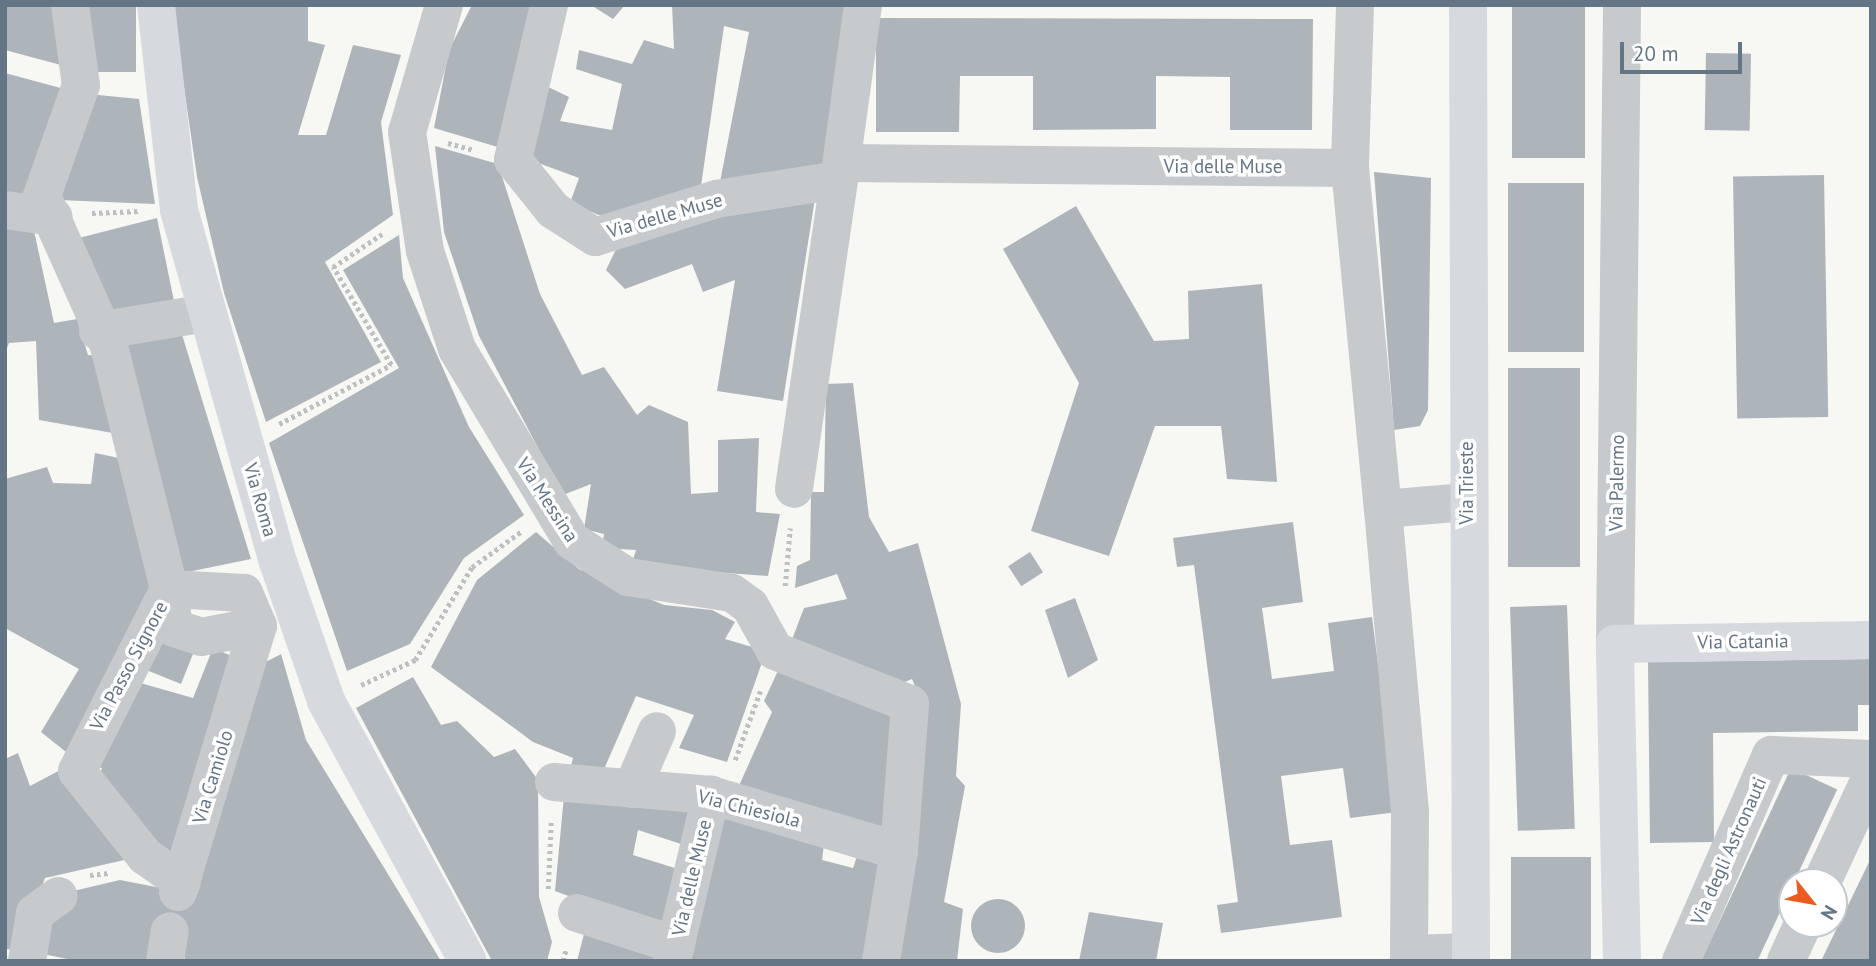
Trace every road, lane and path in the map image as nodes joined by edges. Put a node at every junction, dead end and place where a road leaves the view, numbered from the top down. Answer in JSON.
{"nodes":[{"id":1,"x":70,"y":5,"type":"edge"},
{"id":2,"x":156,"y":5,"type":"edge"},
{"id":3,"x":444,"y":5,"type":"edge"},
{"id":4,"x":549,"y":5,"type":"edge"},
{"id":5,"x":863,"y":5,"type":"edge"},
{"id":6,"x":1468,"y":5,"type":"edge"},
{"id":7,"x":1622,"y":5,"type":"edge"},
{"id":8,"x":1352,"y":10,"type":"edge"},
{"id":9,"x":407,"y":131,"type":"junction"},
{"id":10,"x":513,"y":160,"type":"junction"},
{"id":11,"x":1350,"y":167,"type":"junction"},
{"id":12,"x":841,"y":172,"type":"junction"},
{"id":13,"x":5,"y":210,"type":"edge"},
{"id":14,"x":179,"y":210,"type":"junction"},
{"id":15,"x":54,"y":217,"type":"junction"},
{"id":16,"x":396,"y":228,"type":"dead end"},
{"id":17,"x":207,"y":313,"type":"junction"},
{"id":18,"x":98,"y":331,"type":"junction"},
{"id":19,"x":244,"y":443,"type":"junction"},
{"id":20,"x":794,"y":489,"type":"dead end"},
{"id":21,"x":1466,"y":502,"type":"junction"},
{"id":22,"x":1383,"y":509,"type":"junction"},
{"id":23,"x":526,"y":528,"type":"dead end"},
{"id":24,"x":169,"y":589,"type":"junction"},
{"id":25,"x":1871,"y":640,"type":"edge"},
{"id":26,"x":1615,"y":644,"type":"junction"},
{"id":27,"x":326,"y":701,"type":"junction"},
{"id":28,"x":657,"y":731,"type":"dead end"},
{"id":29,"x":1871,"y":759,"type":"edge"},
{"id":30,"x":1871,"y":777,"type":"edge"},
{"id":31,"x":554,"y":782,"type":"dead end"},
{"id":32,"x":632,"y":789,"type":"junction"},
{"id":33,"x":711,"y":795,"type":"junction"},
{"id":34,"x":899,"y":851,"type":"junction"},
{"id":35,"x":1829,"y":868,"type":"edge"},
{"id":36,"x":180,"y":887,"type":"joint"},
{"id":37,"x":58,"y":896,"type":"dead end"},
{"id":38,"x":577,"y":913,"type":"dead end"},
{"id":39,"x":1797,"y":938,"type":"edge"},
{"id":40,"x":674,"y":953,"type":"edge"},
{"id":41,"x":1470,"y":957,"type":"edge"},
{"id":42,"x":27,"y":961,"type":"edge"},
{"id":43,"x":468,"y":961,"type":"edge"},
{"id":44,"x":881,"y":961,"type":"edge"},
{"id":45,"x":1622,"y":961,"type":"edge"},
{"id":46,"x":1681,"y":961,"type":"edge"},
{"id":47,"x":1786,"y":961,"type":"edge"}],
"edges":[{"from":1,"to":15,"type":"street","name":"Via Passo Signore"},
{"from":2,"to":14,"type":"street","name":"Via Roma"},
{"from":3,"to":9,"type":"street","name":"Via Messina"},
{"from":4,"to":10,"type":"street"},
{"from":5,"to":12,"type":"street"},
{"from":6,"to":21,"type":"street","name":"Via Trieste"},
{"from":7,"to":26,"type":"street","name":"Via Palermo"},
{"from":8,"to":11,"type":"street"},
{"from":9,"to":10,"type":"path"},
{"from":9,"to":34,"type":"street","name":"Via Messina"},
{"from":10,"to":12,"type":"street","name":"Via delle Muse"},
{"from":11,"to":12,"type":"street","name":"Via delle Muse"},
{"from":11,"to":22,"type":"street"},
{"from":12,"to":20,"type":"street"},
{"from":13,"to":15,"type":"street"},
{"from":14,"to":15,"type":"path"},
{"from":14,"to":17,"type":"street","name":"Via Roma"},
{"from":15,"to":18,"type":"street","name":"Via Passo Signore"},
{"from":16,"to":19,"type":"path"},
{"from":17,"to":18,"type":"street"},
{"from":17,"to":19,"type":"street","name":"Via Roma"},
{"from":18,"to":24,"type":"street","name":"Via Passo Signore"},
{"from":19,"to":27,"type":"street","name":"Via Roma"},
{"from":21,"to":22,"type":"street"},
{"from":21,"to":41,"type":"street","name":"Via Trieste"},
{"from":22,"to":41,"type":"street"},
{"from":23,"to":27,"type":"path"},
{"from":24,"to":36,"type":"street","name":"Via Passo Signore"},
{"from":24,"to":36,"type":"street","name":"Via Camiolo"},
{"from":25,"to":26,"type":"street","name":"Via Catania"},
{"from":26,"to":45,"type":"street","name":"Via Palermo"},
{"from":27,"to":43,"type":"street","name":"Via Roma"},
{"from":28,"to":32,"type":"street"},
{"from":29,"to":46,"type":"street","name":"Via degli Astronauti"},
{"from":30,"to":35,"type":"street"},
{"from":31,"to":32,"type":"street","name":"Via Chiesiola"},
{"from":32,"to":33,"type":"street","name":"Via Chiesiola"},
{"from":33,"to":34,"type":"street","name":"Via Chiesiola"},
{"from":33,"to":40,"type":"street","name":"Via delle Muse"},
{"from":34,"to":44,"type":"street","name":"Via Messina"},
{"from":37,"to":42,"type":"street"},
{"from":38,"to":40,"type":"street"},
{"from":39,"to":47,"type":"street"}]}
